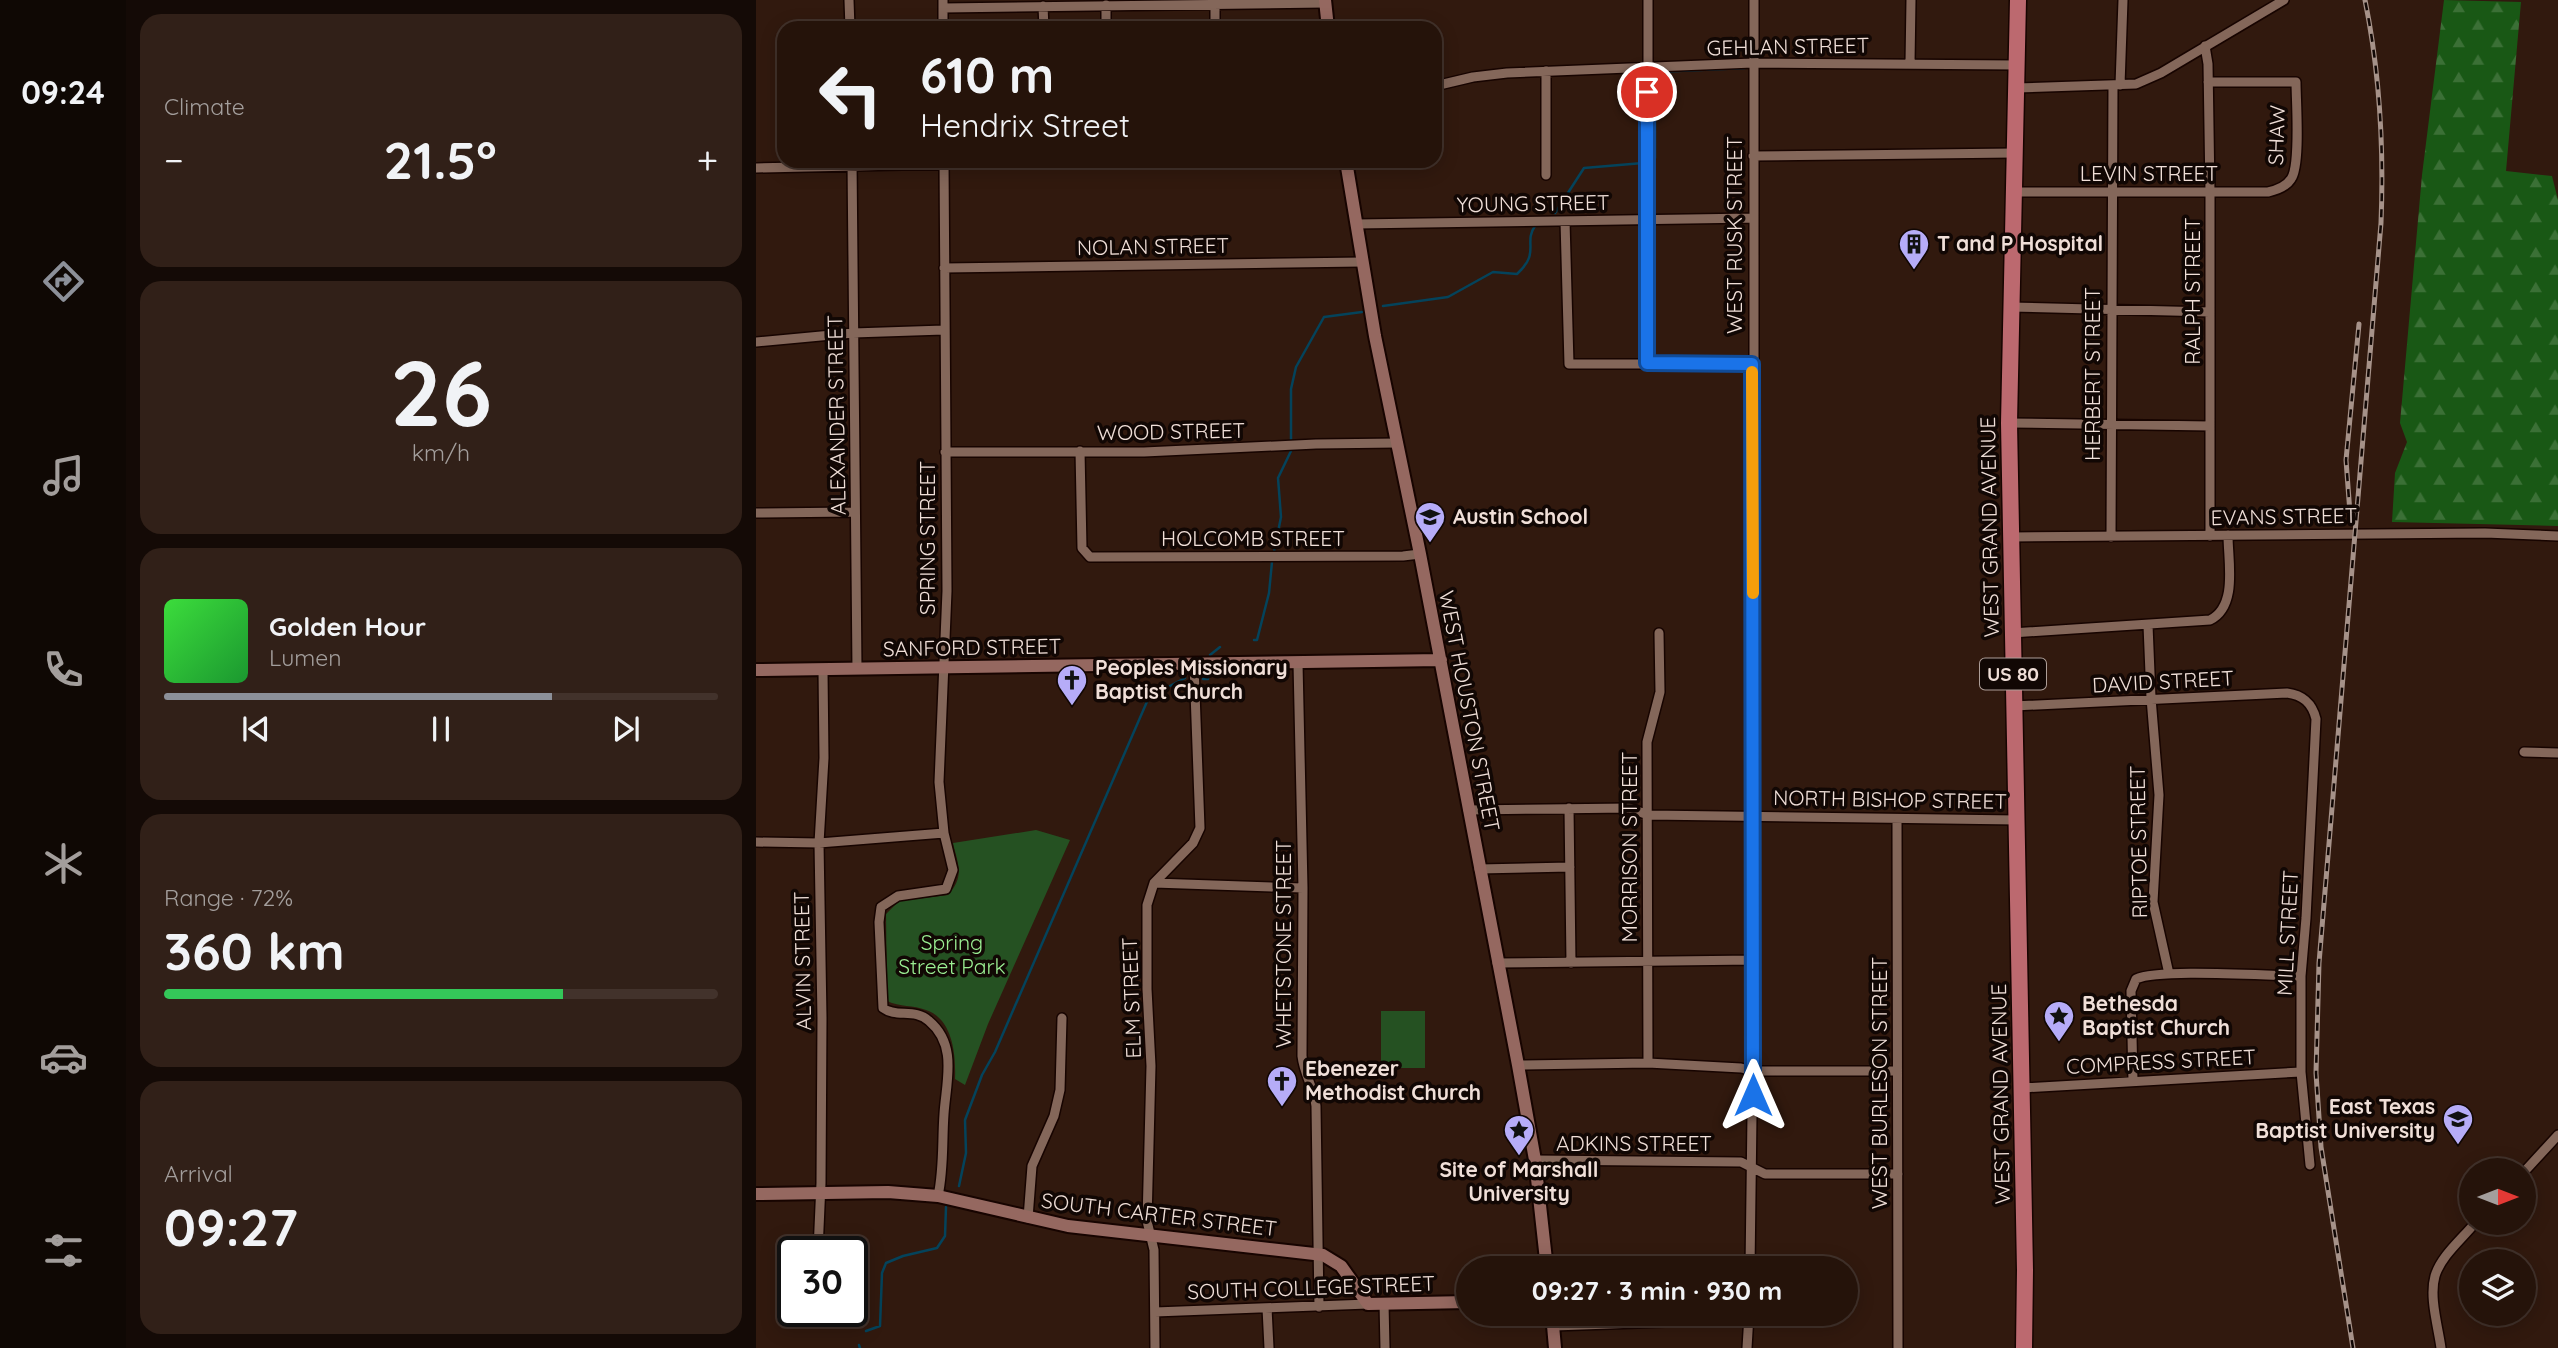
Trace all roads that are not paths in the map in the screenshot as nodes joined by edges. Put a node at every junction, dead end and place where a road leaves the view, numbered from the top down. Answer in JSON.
{"nodes":[{"id":1,"x":849,"y":0,"type":"edge"},
{"id":2,"x":1648,"y":0,"type":"edge"},
{"id":3,"x":1754,"y":0,"type":"edge"},
{"id":4,"x":1911,"y":0,"type":"edge"},
{"id":5,"x":2018,"y":0,"type":"edge"},
{"id":6,"x":2123,"y":0,"type":"edge"},
{"id":7,"x":2284,"y":0,"type":"edge"},
{"id":8,"x":1325,"y":1,"type":"edge"},
{"id":9,"x":943,"y":4,"type":"edge"},
{"id":10,"x":1215,"y":4,"type":"junction"},
{"id":11,"x":1106,"y":5,"type":"junction"},
{"id":12,"x":1043,"y":6,"type":"junction"},
{"id":13,"x":850,"y":21,"type":"edge"},
{"id":14,"x":1044,"y":21,"type":"edge"},
{"id":15,"x":1106,"y":21,"type":"edge"},
{"id":16,"x":1216,"y":21,"type":"edge"},
{"id":17,"x":1327,"y":21,"type":"edge"},
{"id":18,"x":2205,"y":46,"type":"junction"},
{"id":19,"x":1753,"y":63,"type":"junction"},
{"id":20,"x":1910,"y":64,"type":"junction"},
{"id":21,"x":2017,"y":65,"type":"junction"},
{"id":22,"x":1647,"y":67,"type":"junction"},
{"id":23,"x":1546,"y":71,"type":"junction"},
{"id":24,"x":2208,"y":82,"type":"junction"},
{"id":25,"x":1442,"y":84,"type":"edge"},
{"id":26,"x":2116,"y":86,"type":"junction"},
{"id":27,"x":2016,"y":88,"type":"junction"},
{"id":28,"x":2014,"y":153,"type":"junction"},
{"id":29,"x":1753,"y":156,"type":"junction"},
{"id":30,"x":777,"y":167,"type":"edge"},
{"id":31,"x":756,"y":168,"type":"edge"},
{"id":32,"x":852,"y":168,"type":"edge"},
{"id":33,"x":944,"y":168,"type":"edge"},
{"id":34,"x":1347,"y":168,"type":"edge"},
{"id":35,"x":1546,"y":174,"type":"dead end"},
{"id":36,"x":2285,"y":186,"type":"joint"},
{"id":37,"x":2013,"y":192,"type":"junction"},
{"id":38,"x":2111,"y":192,"type":"junction"},
{"id":39,"x":2210,"y":192,"type":"junction"},
{"id":40,"x":1753,"y":218,"type":"junction"},
{"id":41,"x":1647,"y":219,"type":"junction"},
{"id":42,"x":1565,"y":221,"type":"junction"},
{"id":43,"x":1356,"y":224,"type":"junction"},
{"id":44,"x":1363,"y":262,"type":"junction"},
{"id":45,"x":944,"y":268,"type":"junction"},
{"id":46,"x":2010,"y":307,"type":"junction"},
{"id":47,"x":2111,"y":309,"type":"junction"},
{"id":48,"x":2210,"y":312,"type":"junction"},
{"id":49,"x":944,"y":330,"type":"junction"},
{"id":50,"x":853,"y":333,"type":"junction"},
{"id":51,"x":756,"y":342,"type":"edge"},
{"id":52,"x":1647,"y":363,"type":"junction"},
{"id":53,"x":1752,"y":364,"type":"junction"},
{"id":54,"x":2009,"y":423,"type":"junction"},
{"id":55,"x":2111,"y":425,"type":"junction"},
{"id":56,"x":2210,"y":426,"type":"junction"},
{"id":57,"x":1398,"y":443,"type":"junction"},
{"id":58,"x":1080,"y":451,"type":"junction"},
{"id":59,"x":945,"y":452,"type":"junction"},
{"id":60,"x":855,"y":512,"type":"junction"},
{"id":61,"x":756,"y":513,"type":"edge"},
{"id":62,"x":2210,"y":536,"type":"junction"},
{"id":63,"x":2228,"y":536,"type":"junction"},
{"id":64,"x":2558,"y":536,"type":"edge"},
{"id":65,"x":2011,"y":537,"type":"junction"},
{"id":66,"x":2111,"y":537,"type":"junction"},
{"id":67,"x":1420,"y":554,"type":"junction"},
{"id":68,"x":2148,"y":625,"type":"junction"},
{"id":69,"x":1659,"y":633,"type":"dead end"},
{"id":70,"x":2012,"y":633,"type":"junction"},
{"id":71,"x":1441,"y":660,"type":"junction"},
{"id":72,"x":1298,"y":663,"type":"junction"},
{"id":73,"x":1194,"y":665,"type":"junction"},
{"id":74,"x":943,"y":667,"type":"junction"},
{"id":75,"x":857,"y":669,"type":"junction"},
{"id":76,"x":756,"y":670,"type":"edge"},
{"id":77,"x":823,"y":670,"type":"junction"},
{"id":78,"x":2151,"y":700,"type":"junction"},
{"id":79,"x":2310,"y":703,"type":"joint"},
{"id":80,"x":2014,"y":706,"type":"junction"},
{"id":81,"x":2524,"y":752,"type":"dead end"},
{"id":82,"x":2558,"y":753,"type":"edge"},
{"id":83,"x":1569,"y":808,"type":"junction"},
{"id":84,"x":1468,"y":810,"type":"junction"},
{"id":85,"x":1753,"y":814,"type":"junction"},
{"id":86,"x":1648,"y":815,"type":"junction"},
{"id":87,"x":1897,"y":819,"type":"junction"},
{"id":88,"x":2017,"y":820,"type":"junction"},
{"id":89,"x":944,"y":833,"type":"junction"},
{"id":90,"x":756,"y":842,"type":"edge"},
{"id":91,"x":819,"y":843,"type":"junction"},
{"id":92,"x":1570,"y":867,"type":"junction"},
{"id":93,"x":1479,"y":869,"type":"junction"},
{"id":94,"x":1154,"y":883,"type":"junction"},
{"id":95,"x":1303,"y":888,"type":"junction"},
{"id":96,"x":1754,"y":960,"type":"junction"},
{"id":97,"x":1571,"y":962,"type":"junction"},
{"id":98,"x":1648,"y":962,"type":"junction"},
{"id":99,"x":1497,"y":963,"type":"junction"},
{"id":100,"x":2169,"y":974,"type":"junction"},
{"id":101,"x":2301,"y":976,"type":"junction"},
{"id":102,"x":1062,"y":1018,"type":"dead end"},
{"id":103,"x":1648,"y":1063,"type":"junction"},
{"id":104,"x":1518,"y":1065,"type":"junction"},
{"id":105,"x":1753,"y":1071,"type":"junction"},
{"id":106,"x":1897,"y":1071,"type":"junction"},
{"id":107,"x":2301,"y":1072,"type":"junction"},
{"id":108,"x":2133,"y":1081,"type":"junction"},
{"id":109,"x":2022,"y":1088,"type":"junction"},
{"id":110,"x":2558,"y":1135,"type":"edge"},
{"id":111,"x":2536,"y":1159,"type":"edge"},
{"id":112,"x":1535,"y":1160,"type":"junction"},
{"id":113,"x":2310,"y":1165,"type":"dead end"},
{"id":114,"x":1753,"y":1167,"type":"junction"},
{"id":115,"x":1898,"y":1174,"type":"junction"},
{"id":116,"x":820,"y":1193,"type":"junction"},
{"id":117,"x":756,"y":1194,"type":"edge"},
{"id":118,"x":938,"y":1196,"type":"junction"},
{"id":119,"x":1028,"y":1218,"type":"junction"},
{"id":120,"x":819,"y":1236,"type":"edge"},
{"id":121,"x":1151,"y":1236,"type":"junction"},
{"id":122,"x":2464,"y":1236,"type":"edge"},
{"id":123,"x":1318,"y":1254,"type":"junction"},
{"id":124,"x":1546,"y":1256,"type":"edge"},
{"id":125,"x":1750,"y":1256,"type":"edge"},
{"id":126,"x":1456,"y":1302,"type":"edge"},
{"id":127,"x":1384,"y":1303,"type":"junction"},
{"id":128,"x":1368,"y":1304,"type":"junction"},
{"id":129,"x":1318,"y":1307,"type":"junction"},
{"id":130,"x":1268,"y":1308,"type":"junction"},
{"id":131,"x":1155,"y":1312,"type":"junction"},
{"id":132,"x":1553,"y":1326,"type":"edge"},
{"id":133,"x":1749,"y":1326,"type":"edge"},
{"id":134,"x":1155,"y":1348,"type":"edge"},
{"id":135,"x":1269,"y":1348,"type":"edge"},
{"id":136,"x":1385,"y":1348,"type":"edge"},
{"id":137,"x":1555,"y":1348,"type":"edge"},
{"id":138,"x":1748,"y":1348,"type":"edge"},
{"id":139,"x":1898,"y":1348,"type":"edge"},
{"id":140,"x":2024,"y":1348,"type":"edge"},
{"id":141,"x":2441,"y":1348,"type":"edge"}],
"edges":[{"from":1,"to":13,"type":"street"},
{"from":2,"to":22,"type":"street"},
{"from":3,"to":19,"type":"street","name":"WEST RUSK STREET"},
{"from":4,"to":20,"type":"street"},
{"from":5,"to":21,"type":"highway","name":"WEST GRAND AVENUE","number":"US 80"},
{"from":6,"to":26,"type":"street","name":"HERBERT STREET"},
{"from":7,"to":18,"type":"street"},
{"from":8,"to":10,"type":"street"},
{"from":8,"to":17,"type":"street"},
{"from":9,"to":12,"type":"street"},
{"from":10,"to":11,"type":"street"},
{"from":10,"to":16,"type":"street"},
{"from":11,"to":12,"type":"street"},
{"from":11,"to":15,"type":"street"},
{"from":12,"to":14,"type":"street"},
{"from":18,"to":24,"type":"street","name":"RALPH STREET"},
{"from":18,"to":26,"type":"street"},
{"from":19,"to":20,"type":"street","name":"GEHLAN STREET"},
{"from":19,"to":22,"type":"street","name":"GEHLAN STREET"},
{"from":19,"to":29,"type":"street","name":"WEST RUSK STREET"},
{"from":20,"to":21,"type":"street","name":"GEHLAN STREET"},
{"from":21,"to":27,"type":"highway","name":"WEST GRAND AVENUE","number":"US 80"},
{"from":22,"to":23,"type":"street","name":"GEHLAN STREET"},
{"from":22,"to":41,"type":"street"},
{"from":23,"to":25,"type":"street","name":"GEHLAN STREET"},
{"from":23,"to":35,"type":"street"},
{"from":24,"to":36,"type":"street","name":"SHAW"},
{"from":24,"to":39,"type":"street","name":"RALPH STREET"},
{"from":26,"to":27,"type":"street"},
{"from":26,"to":38,"type":"street","name":"HERBERT STREET"},
{"from":27,"to":28,"type":"highway","name":"WEST GRAND AVENUE","number":"US 80"},
{"from":28,"to":29,"type":"street"},
{"from":28,"to":37,"type":"highway","name":"WEST GRAND AVENUE","number":"US 80"},
{"from":29,"to":40,"type":"street","name":"WEST RUSK STREET"},
{"from":30,"to":31,"type":"street"},
{"from":32,"to":50,"type":"street","name":"ALEXANDER STREET"},
{"from":33,"to":45,"type":"street","name":"SPRING STREET"},
{"from":34,"to":43,"type":"street","name":"WEST HOUSTON STREET"},
{"from":36,"to":39,"type":"street","name":"LEVIN STREET"},
{"from":37,"to":38,"type":"street","name":"LEVIN STREET"},
{"from":37,"to":46,"type":"highway","name":"WEST GRAND AVENUE","number":"US 80"},
{"from":38,"to":39,"type":"street","name":"LEVIN STREET"},
{"from":38,"to":47,"type":"street","name":"HERBERT STREET"},
{"from":39,"to":48,"type":"street","name":"RALPH STREET"},
{"from":40,"to":41,"type":"street","name":"YOUNG STREET"},
{"from":40,"to":53,"type":"street","name":"WEST RUSK STREET"},
{"from":41,"to":42,"type":"street","name":"YOUNG STREET"},
{"from":41,"to":52,"type":"street"},
{"from":42,"to":43,"type":"street","name":"YOUNG STREET"},
{"from":42,"to":52,"type":"street"},
{"from":43,"to":44,"type":"street","name":"WEST HOUSTON STREET"},
{"from":44,"to":45,"type":"street","name":"NOLAN STREET"},
{"from":44,"to":57,"type":"street","name":"WEST HOUSTON STREET"},
{"from":45,"to":49,"type":"street","name":"SPRING STREET"},
{"from":46,"to":47,"type":"street"},
{"from":46,"to":54,"type":"highway","name":"WEST GRAND AVENUE","number":"US 80"},
{"from":47,"to":48,"type":"street"},
{"from":47,"to":55,"type":"street","name":"HERBERT STREET"},
{"from":48,"to":56,"type":"street","name":"RALPH STREET"},
{"from":49,"to":50,"type":"street"},
{"from":49,"to":59,"type":"street","name":"SPRING STREET"},
{"from":50,"to":51,"type":"street"},
{"from":50,"to":60,"type":"street","name":"ALEXANDER STREET"},
{"from":52,"to":53,"type":"street"},
{"from":53,"to":85,"type":"street","name":"WEST RUSK STREET"},
{"from":54,"to":55,"type":"street"},
{"from":54,"to":65,"type":"highway","name":"WEST GRAND AVENUE","number":"US 80"},
{"from":55,"to":56,"type":"street"},
{"from":55,"to":66,"type":"street","name":"HERBERT STREET"},
{"from":56,"to":62,"type":"street","name":"RALPH STREET"},
{"from":57,"to":58,"type":"street","name":"WOOD STREET"},
{"from":57,"to":67,"type":"street","name":"WEST HOUSTON STREET"},
{"from":58,"to":59,"type":"street","name":"WOOD STREET"},
{"from":58,"to":67,"type":"street","name":"HOLCOMB STREET"},
{"from":59,"to":74,"type":"street","name":"SPRING STREET"},
{"from":60,"to":61,"type":"street"},
{"from":60,"to":75,"type":"street","name":"ALEXANDER STREET"},
{"from":62,"to":63,"type":"street","name":"EVANS STREET"},
{"from":62,"to":66,"type":"street","name":"EVANS STREET"},
{"from":63,"to":64,"type":"street","name":"EVANS STREET"},
{"from":63,"to":68,"type":"street"},
{"from":65,"to":66,"type":"street","name":"EVANS STREET"},
{"from":65,"to":70,"type":"highway","name":"WEST GRAND AVENUE","number":"US 80"},
{"from":67,"to":71,"type":"street","name":"WEST HOUSTON STREET"},
{"from":68,"to":70,"type":"street"},
{"from":68,"to":78,"type":"street","name":"RIPTOE STREET"},
{"from":69,"to":86,"type":"street","name":"MORRISON STREET"},
{"from":70,"to":80,"type":"highway","name":"WEST GRAND AVENUE","number":"US 80"},
{"from":71,"to":72,"type":"street","name":"SANFORD STREET"},
{"from":71,"to":84,"type":"street","name":"WEST HOUSTON STREET"},
{"from":72,"to":73,"type":"street","name":"SANFORD STREET"},
{"from":72,"to":95,"type":"street","name":"WHETSTONE STREET"},
{"from":73,"to":74,"type":"street","name":"SANFORD STREET"},
{"from":73,"to":94,"type":"street"},
{"from":74,"to":75,"type":"street","name":"SANFORD STREET"},
{"from":74,"to":89,"type":"street","name":"SPRING STREET"},
{"from":75,"to":77,"type":"street","name":"SANFORD STREET"},
{"from":76,"to":77,"type":"street","name":"SANFORD STREET"},
{"from":77,"to":91,"type":"street","name":"ALVIN STREET"},
{"from":78,"to":79,"type":"street","name":"DAVID STREET"},
{"from":78,"to":80,"type":"street","name":"DAVID STREET"},
{"from":78,"to":100,"type":"street","name":"RIPTOE STREET"},
{"from":79,"to":101,"type":"street","name":"MILL STREET"},
{"from":80,"to":88,"type":"highway","name":"WEST GRAND AVENUE","number":"US 80"},
{"from":81,"to":82,"type":"street"},
{"from":83,"to":84,"type":"street","name":"NORTH BISHOP STREET"},
{"from":83,"to":86,"type":"street","name":"NORTH BISHOP STREET"},
{"from":83,"to":92,"type":"street"},
{"from":84,"to":93,"type":"street","name":"WEST HOUSTON STREET"},
{"from":85,"to":86,"type":"street","name":"NORTH BISHOP STREET"},
{"from":85,"to":87,"type":"street","name":"NORTH BISHOP STREET"},
{"from":85,"to":96,"type":"street","name":"WEST RUSK STREET"},
{"from":86,"to":98,"type":"street","name":"MORRISON STREET"},
{"from":87,"to":88,"type":"street","name":"NORTH BISHOP STREET"},
{"from":87,"to":106,"type":"street","name":"WEST BURLESON STREET"},
{"from":88,"to":109,"type":"highway","name":"WEST GRAND AVENUE","number":"US 80"},
{"from":89,"to":91,"type":"street"},
{"from":89,"to":118,"type":"street","name":"SPRING STREET"},
{"from":90,"to":91,"type":"street"},
{"from":91,"to":116,"type":"street","name":"ALVIN STREET"},
{"from":92,"to":93,"type":"street"},
{"from":92,"to":97,"type":"street"},
{"from":93,"to":99,"type":"street","name":"WEST HOUSTON STREET"},
{"from":94,"to":95,"type":"street"},
{"from":94,"to":121,"type":"street","name":"ELM STREET"},
{"from":95,"to":123,"type":"street","name":"WHETSTONE STREET"},
{"from":96,"to":98,"type":"street"},
{"from":96,"to":105,"type":"street","name":"WEST RUSK STREET"},
{"from":97,"to":98,"type":"street"},
{"from":97,"to":99,"type":"street"},
{"from":98,"to":103,"type":"street","name":"MORRISON STREET"},
{"from":99,"to":104,"type":"street","name":"WEST HOUSTON STREET"},
{"from":100,"to":101,"type":"street"},
{"from":100,"to":108,"type":"street"},
{"from":101,"to":107,"type":"street","name":"MILL STREET"},
{"from":102,"to":119,"type":"street"},
{"from":103,"to":104,"type":"street"},
{"from":103,"to":105,"type":"street"},
{"from":104,"to":112,"type":"street","name":"WEST HOUSTON STREET"},
{"from":105,"to":106,"type":"street"},
{"from":105,"to":114,"type":"street","name":"WEST RUSK STREET"},
{"from":106,"to":115,"type":"street","name":"WEST BURLESON STREET"},
{"from":107,"to":108,"type":"street","name":"COMPRESS STREET"},
{"from":107,"to":113,"type":"street","name":"MILL STREET"},
{"from":108,"to":109,"type":"street","name":"COMPRESS STREET"},
{"from":109,"to":140,"type":"highway","name":"WEST GRAND AVENUE","number":"US 80"},
{"from":110,"to":111,"type":"street"},
{"from":112,"to":114,"type":"street","name":"ADKINS STREET"},
{"from":112,"to":124,"type":"street","name":"WEST HOUSTON STREET"},
{"from":114,"to":115,"type":"street","name":"ADKINS STREET"},
{"from":114,"to":125,"type":"street","name":"WEST RUSK STREET"},
{"from":115,"to":139,"type":"street","name":"WEST BURLESON STREET"},
{"from":116,"to":117,"type":"street","name":"SOUTH CARTER STREET"},
{"from":116,"to":118,"type":"street","name":"SOUTH CARTER STREET"},
{"from":116,"to":120,"type":"street","name":"ALVIN STREET"},
{"from":118,"to":119,"type":"street","name":"SOUTH CARTER STREET"},
{"from":119,"to":121,"type":"street","name":"SOUTH CARTER STREET"},
{"from":121,"to":123,"type":"street","name":"SOUTH CARTER STREET"},
{"from":121,"to":131,"type":"street","name":"ELM STREET"},
{"from":122,"to":141,"type":"street"},
{"from":123,"to":128,"type":"street","name":"SOUTH CARTER STREET"},
{"from":123,"to":129,"type":"street","name":"WHETSTONE STREET"},
{"from":126,"to":127,"type":"street","name":"SOUTH COLLEGE STREET"},
{"from":127,"to":128,"type":"street","name":"SOUTH COLLEGE STREET"},
{"from":127,"to":136,"type":"street"},
{"from":128,"to":129,"type":"street","name":"SOUTH COLLEGE STREET"},
{"from":129,"to":130,"type":"street","name":"SOUTH COLLEGE STREET"},
{"from":130,"to":131,"type":"street","name":"SOUTH COLLEGE STREET"},
{"from":130,"to":135,"type":"street"},
{"from":131,"to":134,"type":"street","name":"ELM STREET"},
{"from":132,"to":137,"type":"street"},
{"from":133,"to":138,"type":"street"}]}
